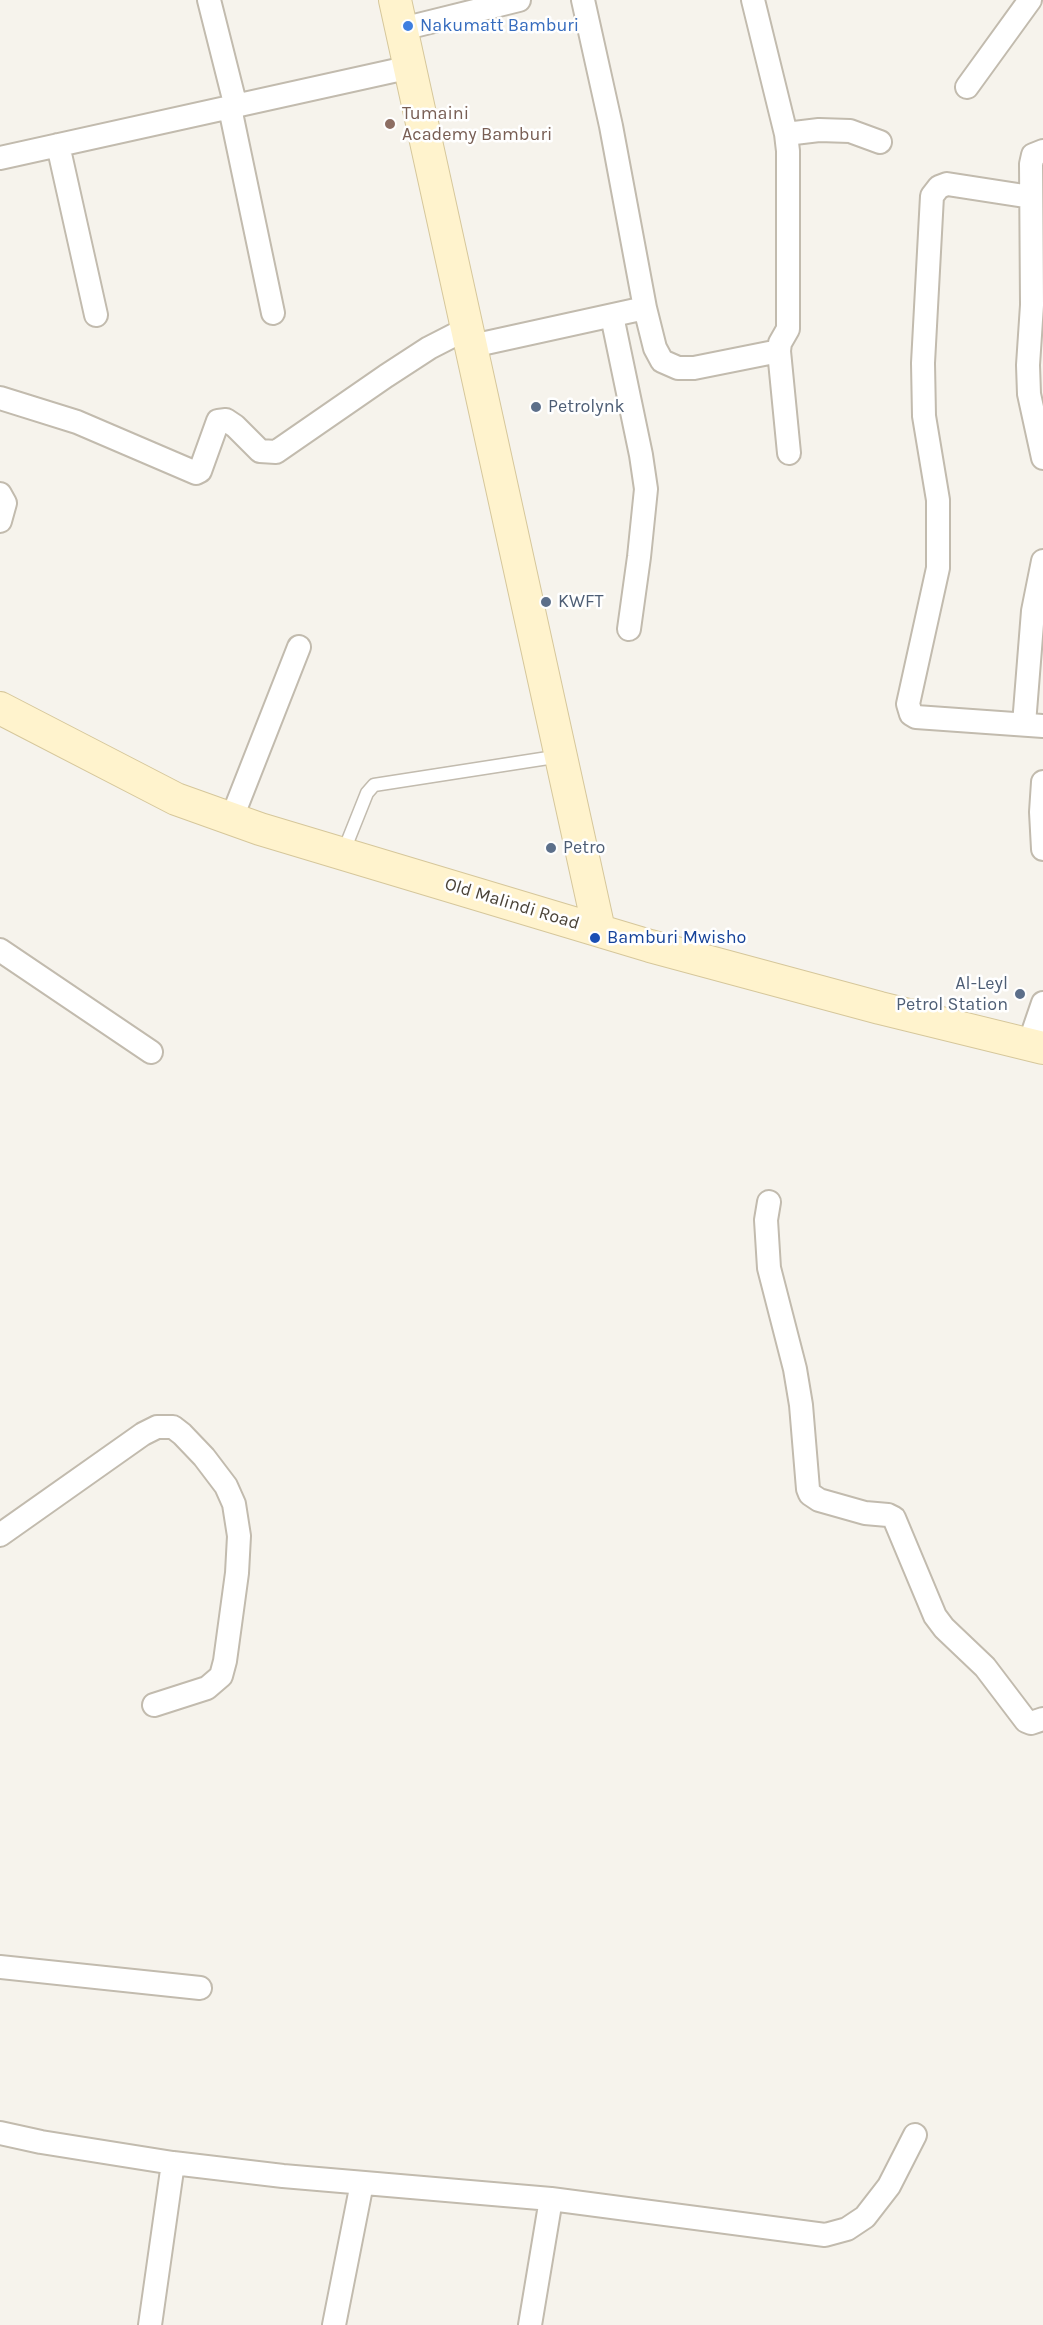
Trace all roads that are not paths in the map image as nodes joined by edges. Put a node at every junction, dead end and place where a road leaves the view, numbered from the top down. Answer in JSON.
{"nodes":[{"id":1,"x":209,"y":0,"type":"edge"},
{"id":2,"x":519,"y":0,"type":"edge"},
{"id":3,"x":583,"y":0,"type":"edge"},
{"id":4,"x":753,"y":0,"type":"edge"},
{"id":5,"x":1030,"y":0,"type":"edge"},
{"id":6,"x":398,"y":15,"type":"edge"},
{"id":7,"x":411,"y":67,"type":"junction"},
{"id":8,"x":967,"y":87,"type":"dead end"},
{"id":9,"x":233,"y":108,"type":"junction"},
{"id":10,"x":786,"y":134,"type":"junction"},
{"id":11,"x":880,"y":142,"type":"dead end"},
{"id":12,"x":58,"y":145,"type":"junction"},
{"id":13,"x":1043,"y":151,"type":"edge"},
{"id":14,"x":0,"y":158,"type":"edge"},
{"id":15,"x":1031,"y":197,"type":"junction"},
{"id":16,"x":645,"y":308,"type":"junction"},
{"id":17,"x":273,"y":313,"type":"dead end"},
{"id":18,"x":96,"y":315,"type":"dead end"},
{"id":19,"x":612,"y":316,"type":"junction"},
{"id":20,"x":470,"y":337,"type":"junction"},
{"id":21,"x":779,"y":351,"type":"junction"},
{"id":22,"x":0,"y":398,"type":"edge"},
{"id":23,"x":789,"y":453,"type":"dead end"},
{"id":24,"x":1043,"y":458,"type":"edge"},
{"id":25,"x":0,"y":494,"type":"edge"},
{"id":26,"x":0,"y":522,"type":"edge"},
{"id":27,"x":1043,"y":561,"type":"edge"},
{"id":28,"x":629,"y":629,"type":"dead end"},
{"id":29,"x":299,"y":647,"type":"dead end"},
{"id":30,"x":0,"y":708,"type":"edge"},
{"id":31,"x":1033,"y":725,"type":"edge"},
{"id":32,"x":562,"y":756,"type":"junction"},
{"id":33,"x":1043,"y":782,"type":"edge"},
{"id":34,"x":231,"y":820,"type":"junction"},
{"id":35,"x":1043,"y":849,"type":"edge"},
{"id":36,"x":342,"y":854,"type":"junction"},
{"id":37,"x":599,"y":930,"type":"junction"},
{"id":38,"x":0,"y":950,"type":"edge"},
{"id":39,"x":1043,"y":1003,"type":"edge"},
{"id":40,"x":1036,"y":1046,"type":"edge"},
{"id":41,"x":152,"y":1052,"type":"dead end"},
{"id":42,"x":769,"y":1202,"type":"dead end"},
{"id":43,"x":0,"y":1535,"type":"edge"},
{"id":44,"x":154,"y":1705,"type":"dead end"},
{"id":45,"x":1043,"y":1719,"type":"edge"},
{"id":46,"x":0,"y":1967,"type":"edge"},
{"id":47,"x":200,"y":1988,"type":"dead end"},
{"id":48,"x":0,"y":2133,"type":"edge"},
{"id":49,"x":915,"y":2134,"type":"dead end"},
{"id":50,"x":173,"y":2163,"type":"junction"},
{"id":51,"x":362,"y":2183,"type":"junction"},
{"id":52,"x":551,"y":2199,"type":"junction"},
{"id":53,"x":150,"y":2325,"type":"edge"},
{"id":54,"x":334,"y":2325,"type":"edge"},
{"id":55,"x":530,"y":2325,"type":"edge"}],
"edges":[{"from":1,"to":9,"type":"street"},
{"from":2,"to":6,"type":"street"},
{"from":3,"to":16,"type":"street"},
{"from":4,"to":10,"type":"street"},
{"from":5,"to":8,"type":"street"},
{"from":6,"to":7,"type":"main road"},
{"from":7,"to":9,"type":"street"},
{"from":7,"to":20,"type":"main road"},
{"from":9,"to":12,"type":"street"},
{"from":9,"to":17,"type":"street"},
{"from":10,"to":11,"type":"street"},
{"from":10,"to":21,"type":"street"},
{"from":12,"to":14,"type":"street"},
{"from":12,"to":18,"type":"street"},
{"from":13,"to":15,"type":"street"},
{"from":15,"to":24,"type":"street"},
{"from":15,"to":31,"type":"street"},
{"from":16,"to":19,"type":"street"},
{"from":16,"to":21,"type":"street"},
{"from":19,"to":20,"type":"street"},
{"from":19,"to":28,"type":"street"},
{"from":20,"to":22,"type":"street"},
{"from":20,"to":32,"type":"main road"},
{"from":21,"to":23,"type":"street"},
{"from":25,"to":26,"type":"street"},
{"from":27,"to":31,"type":"street"},
{"from":29,"to":34,"type":"street"},
{"from":30,"to":34,"type":"main road","name":"Old Malindi Road"},
{"from":32,"to":36,"type":"lane"},
{"from":32,"to":37,"type":"main road"},
{"from":33,"to":35,"type":"street"},
{"from":34,"to":36,"type":"main road","name":"Old Malindi Road"},
{"from":36,"to":37,"type":"main road","name":"Old Malindi Road"},
{"from":37,"to":40,"type":"main road","name":"Old Malindi Road"},
{"from":38,"to":41,"type":"street"},
{"from":39,"to":40,"type":"street"},
{"from":42,"to":45,"type":"street"},
{"from":43,"to":44,"type":"street"},
{"from":46,"to":47,"type":"street"},
{"from":48,"to":50,"type":"street"},
{"from":49,"to":52,"type":"street"},
{"from":50,"to":51,"type":"street"},
{"from":50,"to":53,"type":"street"},
{"from":51,"to":52,"type":"street"},
{"from":51,"to":54,"type":"street"},
{"from":52,"to":55,"type":"street"}]}
